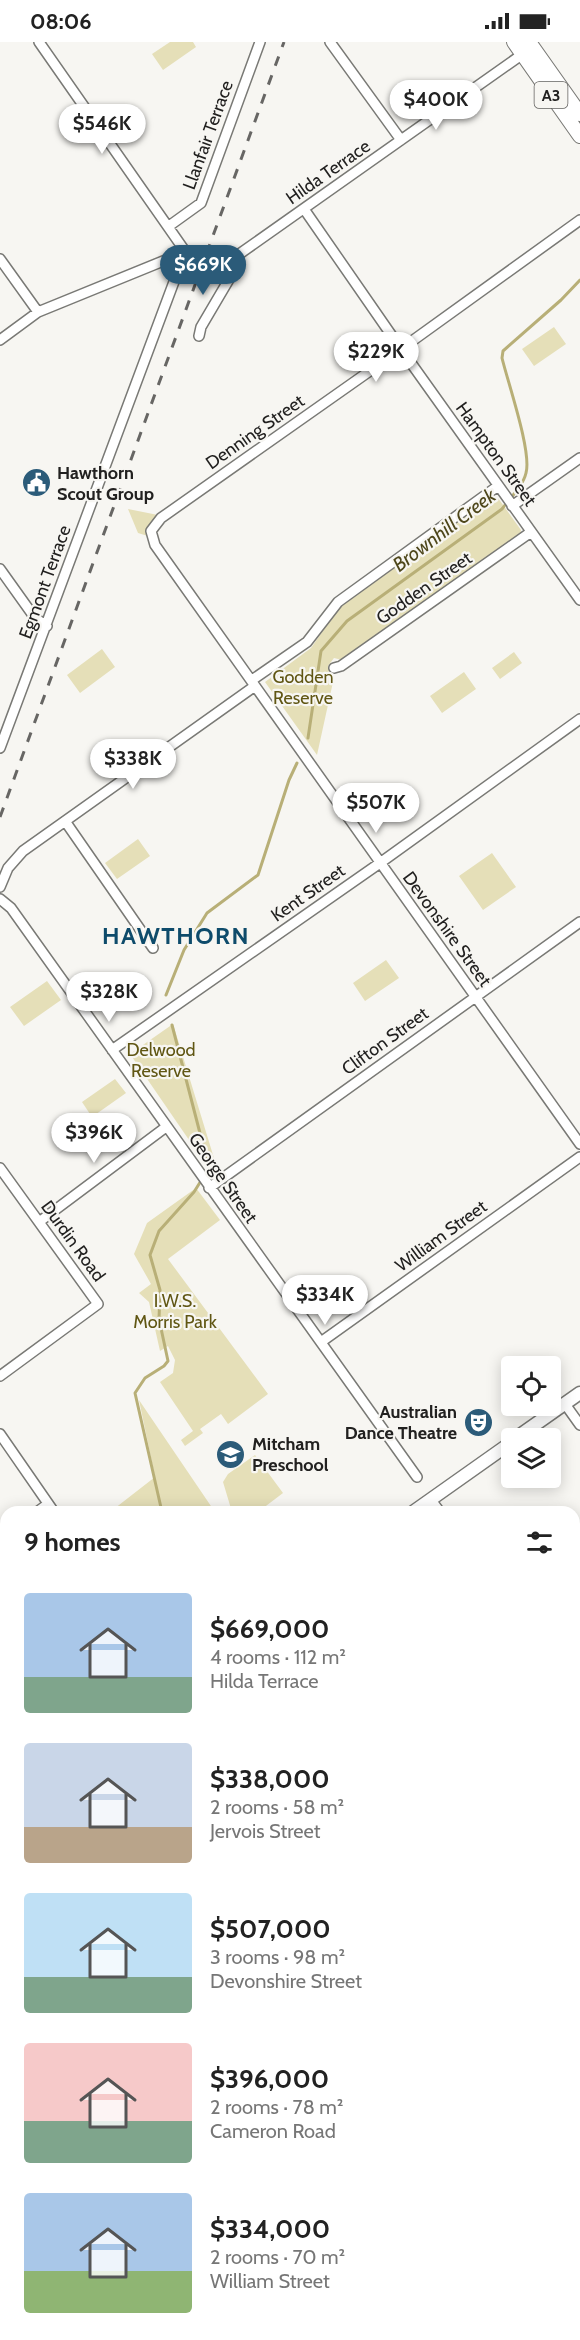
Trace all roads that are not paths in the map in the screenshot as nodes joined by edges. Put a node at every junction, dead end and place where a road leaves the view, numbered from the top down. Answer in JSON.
{"nodes":[{"id":1,"x":39,"y":42,"type":"edge"},
{"id":2,"x":249,"y":42,"type":"edge"},
{"id":3,"x":330,"y":42,"type":"edge"},
{"id":4,"x":514,"y":42,"type":"edge"},
{"id":5,"x":259,"y":46,"type":"edge"},
{"id":6,"x":528,"y":48,"type":"edge"},
{"id":7,"x":580,"y":114,"type":"edge"},
{"id":8,"x":580,"y":136,"type":"edge"},
{"id":9,"x":401,"y":140,"type":"junction"},
{"id":10,"x":304,"y":209,"type":"junction"},
{"id":11,"x":580,"y":220,"type":"edge"},
{"id":12,"x":169,"y":226,"type":"junction"},
{"id":13,"x":187,"y":254,"type":"junction"},
{"id":14,"x":173,"y":257,"type":"junction"},
{"id":15,"x":229,"y":257,"type":"junction"},
{"id":16,"x":0,"y":259,"type":"edge"},
{"id":17,"x":38,"y":312,"type":"junction"},
{"id":18,"x":198,"y":336,"type":"dead end"},
{"id":19,"x":0,"y":340,"type":"edge"},
{"id":20,"x":400,"y":350,"type":"junction"},
{"id":21,"x":580,"y":458,"type":"edge"},
{"id":22,"x":498,"y":486,"type":"junction"},
{"id":23,"x":510,"y":503,"type":"junction"},
{"id":24,"x":154,"y":525,"type":"joint"},
{"id":25,"x":531,"y":532,"type":"junction"},
{"id":26,"x":0,"y":569,"type":"edge"},
{"id":27,"x":578,"y":594,"type":"edge"},
{"id":28,"x":47,"y":626,"type":"junction"},
{"id":29,"x":334,"y":668,"type":"dead end"},
{"id":30,"x":253,"y":683,"type":"junction"},
{"id":31,"x":580,"y":718,"type":"edge"},
{"id":32,"x":0,"y":748,"type":"edge"},
{"id":33,"x":65,"y":821,"type":"junction"},
{"id":34,"x":380,"y":863,"type":"junction"},
{"id":35,"x":0,"y":887,"type":"edge"},
{"id":36,"x":0,"y":899,"type":"edge"},
{"id":37,"x":580,"y":922,"type":"edge"},
{"id":38,"x":153,"y":948,"type":"dead end"},
{"id":39,"x":475,"y":997,"type":"junction"},
{"id":40,"x":112,"y":1050,"type":"junction"},
{"id":41,"x":166,"y":1127,"type":"junction"},
{"id":42,"x":580,"y":1144,"type":"edge"},
{"id":43,"x":580,"y":1156,"type":"edge"},
{"id":44,"x":0,"y":1168,"type":"edge"},
{"id":45,"x":209,"y":1187,"type":"junction"},
{"id":46,"x":39,"y":1222,"type":"junction"},
{"id":47,"x":321,"y":1342,"type":"junction"},
{"id":48,"x":0,"y":1376,"type":"edge"},
{"id":49,"x":580,"y":1393,"type":"edge"},
{"id":50,"x":565,"y":1404,"type":"junction"},
{"id":51,"x":580,"y":1425,"type":"edge"},
{"id":52,"x":530,"y":1428,"type":"edge"},
{"id":53,"x":0,"y":1434,"type":"edge"},
{"id":54,"x":501,"y":1450,"type":"edge"},
{"id":55,"x":417,"y":1477,"type":"dead end"},
{"id":56,"x":430,"y":1500,"type":"junction"},
{"id":57,"x":50,"y":1506,"type":"edge"},
{"id":58,"x":422,"y":1506,"type":"edge"},
{"id":59,"x":435,"y":1506,"type":"edge"}],
"edges":[{"from":1,"to":12,"type":"street"},
{"from":2,"to":5,"type":"street"},
{"from":3,"to":9,"type":"street"},
{"from":4,"to":6,"type":"highway","number":"A3"},
{"from":5,"to":12,"type":"street","name":"Llanfair Terrace"},
{"from":6,"to":7,"type":"highway","number":"A3"},
{"from":6,"to":8,"type":"highway","number":"A3"},
{"from":6,"to":9,"type":"street","name":"Hilda Terrace"},
{"from":9,"to":10,"type":"street","name":"Hilda Terrace"},
{"from":10,"to":15,"type":"street","name":"Hilda Terrace"},
{"from":10,"to":20,"type":"street","name":"Hampton Street"},
{"from":11,"to":20,"type":"street","name":"Denning Street"},
{"from":12,"to":13,"type":"street"},
{"from":13,"to":14,"type":"street"},
{"from":13,"to":15,"type":"street"},
{"from":14,"to":17,"type":"street"},
{"from":14,"to":28,"type":"street","name":"Egmont Terrace"},
{"from":15,"to":18,"type":"street"},
{"from":16,"to":17,"type":"street"},
{"from":17,"to":19,"type":"street"},
{"from":20,"to":22,"type":"street","name":"Hampton Street"},
{"from":20,"to":24,"type":"street","name":"Denning Street"},
{"from":21,"to":23,"type":"street"},
{"from":22,"to":23,"type":"street","name":"Hampton Street"},
{"from":22,"to":30,"type":"street"},
{"from":23,"to":25,"type":"street","name":"Hampton Street"},
{"from":24,"to":30,"type":"street","name":"Devonshire Street"},
{"from":25,"to":27,"type":"street","name":"Hampton Street"},
{"from":25,"to":29,"type":"street","name":"Godden Street"},
{"from":26,"to":28,"type":"street"},
{"from":28,"to":32,"type":"street","name":"Egmont Terrace"},
{"from":30,"to":33,"type":"street"},
{"from":30,"to":34,"type":"street","name":"Devonshire Street"},
{"from":31,"to":34,"type":"street","name":"Kent Street"},
{"from":33,"to":35,"type":"street"},
{"from":33,"to":38,"type":"street"},
{"from":34,"to":39,"type":"street","name":"Devonshire Street"},
{"from":34,"to":40,"type":"street","name":"Kent Street"},
{"from":36,"to":40,"type":"street","name":"George Street"},
{"from":37,"to":39,"type":"street","name":"Clifton Street"},
{"from":39,"to":42,"type":"street","name":"Devonshire Street"},
{"from":39,"to":45,"type":"street","name":"Clifton Street"},
{"from":40,"to":41,"type":"street","name":"George Street"},
{"from":41,"to":45,"type":"street","name":"George Street"},
{"from":41,"to":46,"type":"street"},
{"from":43,"to":47,"type":"street","name":"William Street"},
{"from":44,"to":46,"type":"street","name":"Durdin Road"},
{"from":45,"to":47,"type":"street","name":"George Street"},
{"from":46,"to":48,"type":"street","name":"Durdin Road"},
{"from":47,"to":55,"type":"street","name":"George Street"},
{"from":49,"to":50,"type":"main road"},
{"from":50,"to":51,"type":"street"},
{"from":50,"to":52,"type":"main road"},
{"from":53,"to":57,"type":"street"},
{"from":54,"to":56,"type":"main road"},
{"from":56,"to":58,"type":"main road"},
{"from":56,"to":59,"type":"street"}]}
